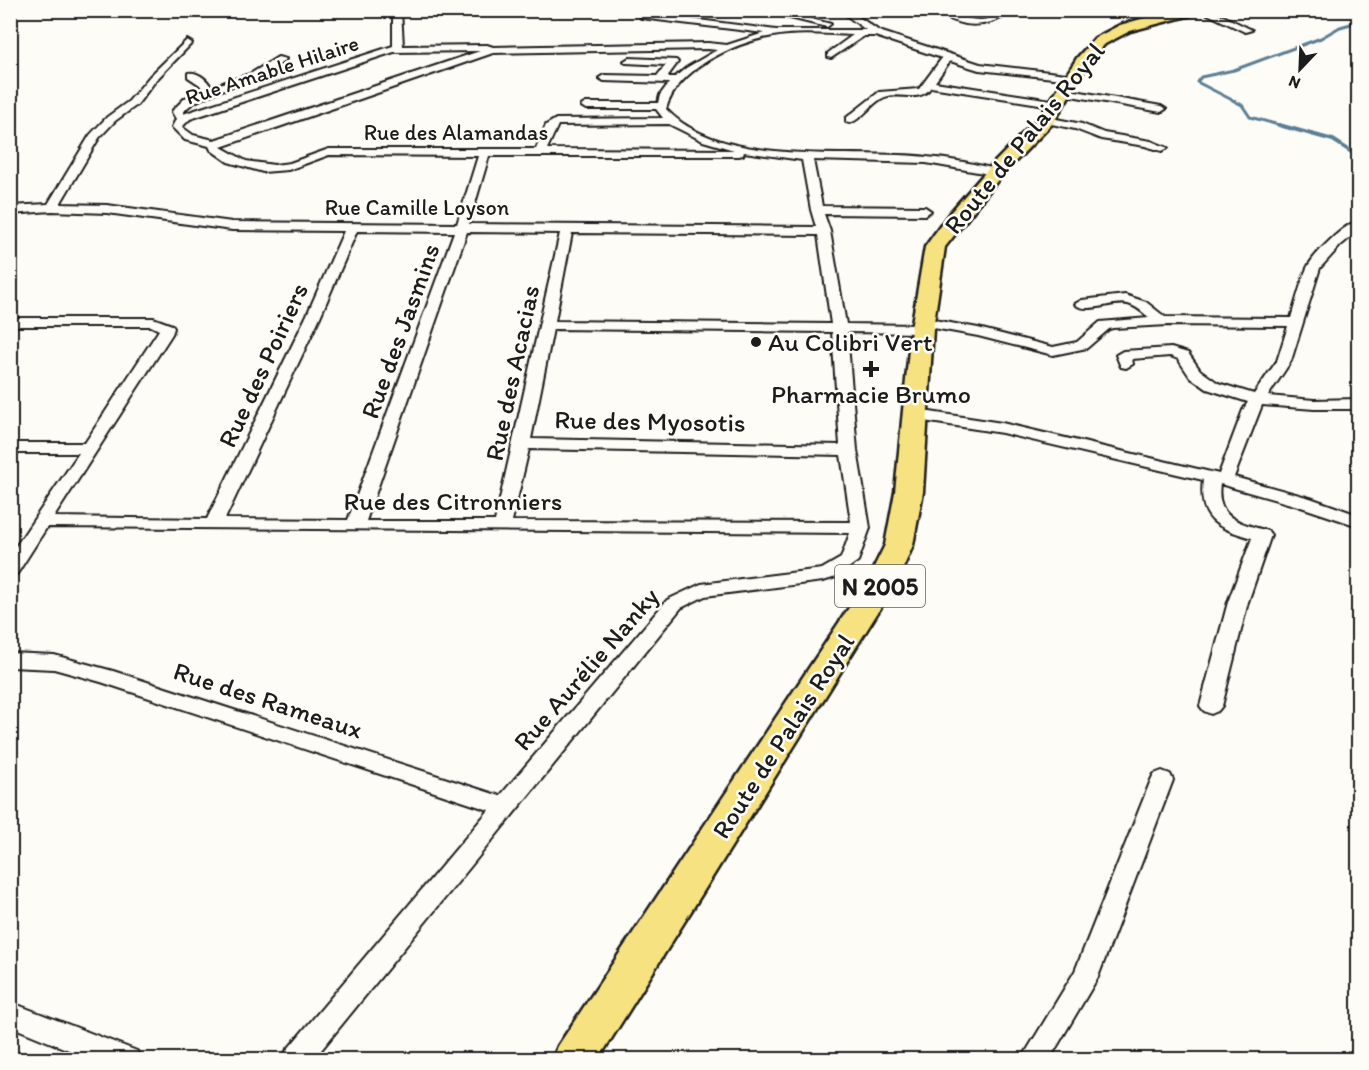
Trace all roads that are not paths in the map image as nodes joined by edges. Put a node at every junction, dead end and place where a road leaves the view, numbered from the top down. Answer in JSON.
{"nodes":[{"id":1,"x":397,"y":10,"type":"edge"},
{"id":2,"x":761,"y":10,"type":"edge"},
{"id":3,"x":843,"y":10,"type":"edge"},
{"id":4,"x":938,"y":10,"type":"edge"},
{"id":5,"x":1012,"y":10,"type":"edge"},
{"id":6,"x":1203,"y":10,"type":"edge"},
{"id":7,"x":1192,"y":11,"type":"edge"},
{"id":8,"x":644,"y":16,"type":"dead end"},
{"id":9,"x":1248,"y":30,"type":"dead end"},
{"id":10,"x":789,"y":33,"type":"junction"},
{"id":11,"x":862,"y":33,"type":"junction"},
{"id":12,"x":876,"y":33,"type":"junction"},
{"id":13,"x":187,"y":43,"type":"dead end"},
{"id":14,"x":398,"y":48,"type":"junction"},
{"id":15,"x":728,"y":48,"type":"junction"},
{"id":16,"x":490,"y":51,"type":"junction"},
{"id":17,"x":831,"y":55,"type":"dead end"},
{"id":18,"x":948,"y":57,"type":"junction"},
{"id":19,"x":281,"y":60,"type":"dead end"},
{"id":20,"x":629,"y":61,"type":"dead end"},
{"id":21,"x":191,"y":75,"type":"dead end"},
{"id":22,"x":604,"y":78,"type":"dead end"},
{"id":23,"x":661,"y":80,"type":"junction"},
{"id":24,"x":678,"y":80,"type":"junction"},
{"id":25,"x":930,"y":84,"type":"junction"},
{"id":26,"x":208,"y":91,"type":"junction"},
{"id":27,"x":1060,"y":98,"type":"junction"},
{"id":28,"x":586,"y":106,"type":"dead end"},
{"id":29,"x":661,"y":106,"type":"junction"},
{"id":30,"x":1161,"y":109,"type":"dead end"},
{"id":31,"x":186,"y":117,"type":"junction"},
{"id":32,"x":850,"y":120,"type":"dead end"},
{"id":33,"x":671,"y":121,"type":"junction"},
{"id":34,"x":215,"y":144,"type":"junction"},
{"id":35,"x":1162,"y":148,"type":"dead end"},
{"id":36,"x":485,"y":151,"type":"junction"},
{"id":37,"x":540,"y":152,"type":"junction"},
{"id":38,"x":807,"y":157,"type":"junction"},
{"id":39,"x":995,"y":172,"type":"junction"},
{"id":40,"x":51,"y":207,"type":"junction"},
{"id":41,"x":10,"y":210,"type":"edge"},
{"id":42,"x":817,"y":210,"type":"junction"},
{"id":43,"x":925,"y":211,"type":"dead end"},
{"id":44,"x":1359,"y":225,"type":"edge"},
{"id":45,"x":352,"y":227,"type":"junction"},
{"id":46,"x":462,"y":228,"type":"junction"},
{"id":47,"x":567,"y":228,"type":"junction"},
{"id":48,"x":824,"y":231,"type":"junction"},
{"id":49,"x":1082,"y":304,"type":"dead end"},
{"id":50,"x":1161,"y":321,"type":"junction"},
{"id":51,"x":10,"y":322,"type":"edge"},
{"id":52,"x":1297,"y":322,"type":"junction"},
{"id":53,"x":547,"y":325,"type":"junction"},
{"id":54,"x":923,"y":325,"type":"junction"},
{"id":55,"x":838,"y":327,"type":"junction"},
{"id":56,"x":1126,"y":364,"type":"dead end"},
{"id":57,"x":1258,"y":400,"type":"junction"},
{"id":58,"x":1359,"y":404,"type":"edge"},
{"id":59,"x":917,"y":415,"type":"junction"},
{"id":60,"x":522,"y":444,"type":"junction"},
{"id":61,"x":10,"y":448,"type":"edge"},
{"id":62,"x":90,"y":448,"type":"junction"},
{"id":63,"x":849,"y":450,"type":"junction"},
{"id":64,"x":1219,"y":478,"type":"junction"},
{"id":65,"x":1359,"y":521,"type":"edge"},
{"id":66,"x":44,"y":522,"type":"junction"},
{"id":67,"x":214,"y":523,"type":"junction"},
{"id":68,"x":355,"y":526,"type":"junction"},
{"id":69,"x":502,"y":527,"type":"junction"},
{"id":70,"x":861,"y":528,"type":"junction"},
{"id":71,"x":10,"y":570,"type":"edge"},
{"id":72,"x":10,"y":660,"type":"edge"},
{"id":73,"x":1211,"y":706,"type":"dead end"},
{"id":74,"x":1162,"y":780,"type":"dead end"},
{"id":75,"x":505,"y":806,"type":"junction"},
{"id":76,"x":10,"y":1014,"type":"edge"},
{"id":77,"x":127,"y":1059,"type":"edge"},
{"id":78,"x":296,"y":1059,"type":"edge"},
{"id":79,"x":573,"y":1059,"type":"edge"},
{"id":80,"x":1034,"y":1059,"type":"edge"}],
"edges":[{"from":1,"to":14,"type":"street"},
{"from":2,"to":12,"type":"street"},
{"from":3,"to":12,"type":"street"},
{"from":4,"to":5,"type":"street"},
{"from":6,"to":9,"type":"street"},
{"from":7,"to":27,"type":"main road","name":"Route de Palais Royal","number":"N 2005"},
{"from":8,"to":10,"type":"street"},
{"from":10,"to":11,"type":"street"},
{"from":10,"to":15,"type":"street"},
{"from":11,"to":12,"type":"street"},
{"from":11,"to":17,"type":"street"},
{"from":12,"to":18,"type":"street"},
{"from":13,"to":40,"type":"street"},
{"from":14,"to":16,"type":"street","name":"Rue Amable Hilaire"},
{"from":14,"to":31,"type":"street","name":"Rue Amable Hilaire"},
{"from":15,"to":16,"type":"street","name":"Rue Amable Hilaire"},
{"from":15,"to":24,"type":"street"},
{"from":16,"to":34,"type":"street","name":"Rue des Alamandas"},
{"from":18,"to":25,"type":"street"},
{"from":18,"to":27,"type":"street"},
{"from":19,"to":26,"type":"street"},
{"from":20,"to":23,"type":"street"},
{"from":21,"to":26,"type":"street"},
{"from":22,"to":23,"type":"street"},
{"from":23,"to":24,"type":"street"},
{"from":24,"to":29,"type":"street"},
{"from":25,"to":27,"type":"street"},
{"from":25,"to":32,"type":"street"},
{"from":26,"to":31,"type":"street"},
{"from":27,"to":30,"type":"street"},
{"from":27,"to":35,"type":"street"},
{"from":27,"to":39,"type":"main road","name":"Route de Palais Royal","number":"N 2005"},
{"from":28,"to":29,"type":"street"},
{"from":29,"to":33,"type":"street"},
{"from":31,"to":34,"type":"street","name":"Rue Amable Hilaire"},
{"from":33,"to":37,"type":"street"},
{"from":33,"to":38,"type":"street"},
{"from":34,"to":36,"type":"street","name":"Rue des Alamandas"},
{"from":36,"to":37,"type":"street","name":"Rue des Alamandas"},
{"from":36,"to":46,"type":"street","name":"Rue des Jasmins"},
{"from":37,"to":38,"type":"street","name":"Rue des Alamandas"},
{"from":38,"to":39,"type":"street","name":"Rue des Alamandas"},
{"from":38,"to":42,"type":"street","name":"Rue Aurélie Nanky"},
{"from":39,"to":54,"type":"main road","name":"Route de Palais Royal","number":"N 2005"},
{"from":40,"to":41,"type":"street","name":"Rue Camille Loyson"},
{"from":40,"to":45,"type":"street","name":"Rue Camille Loyson"},
{"from":42,"to":43,"type":"street"},
{"from":42,"to":48,"type":"street","name":"Rue Aurélie Nanky"},
{"from":44,"to":52,"type":"street"},
{"from":45,"to":46,"type":"street","name":"Rue Camille Loyson"},
{"from":45,"to":67,"type":"street","name":"Rue des Poiriers"},
{"from":46,"to":47,"type":"street","name":"Rue Camille Loyson"},
{"from":46,"to":68,"type":"street","name":"Rue des Jasmins"},
{"from":47,"to":48,"type":"street","name":"Rue Camille Loyson"},
{"from":47,"to":53,"type":"street","name":"Rue des Acacias"},
{"from":48,"to":55,"type":"street","name":"Rue Aurélie Nanky"},
{"from":49,"to":50,"type":"street"},
{"from":50,"to":52,"type":"street"},
{"from":50,"to":54,"type":"street"},
{"from":51,"to":62,"type":"street"},
{"from":52,"to":57,"type":"street"},
{"from":53,"to":55,"type":"street"},
{"from":53,"to":60,"type":"street","name":"Rue des Acacias"},
{"from":54,"to":55,"type":"street"},
{"from":54,"to":59,"type":"main road","name":"Route de Palais Royal","number":"N 2005"},
{"from":55,"to":63,"type":"street","name":"Rue Aurélie Nanky"},
{"from":56,"to":57,"type":"street"},
{"from":57,"to":58,"type":"street"},
{"from":57,"to":64,"type":"street"},
{"from":59,"to":64,"type":"street"},
{"from":59,"to":79,"type":"main road","name":"Route de Palais Royal","number":"N 2005"},
{"from":60,"to":63,"type":"street","name":"Rue des Myosotis"},
{"from":60,"to":69,"type":"street","name":"Rue des Acacias"},
{"from":61,"to":62,"type":"street"},
{"from":62,"to":66,"type":"street"},
{"from":63,"to":70,"type":"street","name":"Rue Aurélie Nanky"},
{"from":64,"to":65,"type":"street"},
{"from":64,"to":73,"type":"street"},
{"from":66,"to":67,"type":"street","name":"Rue des Citronniers"},
{"from":66,"to":71,"type":"street"},
{"from":67,"to":68,"type":"street","name":"Rue des Citronniers"},
{"from":68,"to":69,"type":"street","name":"Rue des Citronniers"},
{"from":69,"to":70,"type":"street","name":"Rue des Citronniers"},
{"from":70,"to":75,"type":"street","name":"Rue Aurélie Nanky"},
{"from":72,"to":75,"type":"street","name":"Rue des Rameaux"},
{"from":74,"to":80,"type":"street"},
{"from":75,"to":78,"type":"street","name":"Rue Aurélie Nanky"},
{"from":76,"to":77,"type":"street"}]}
